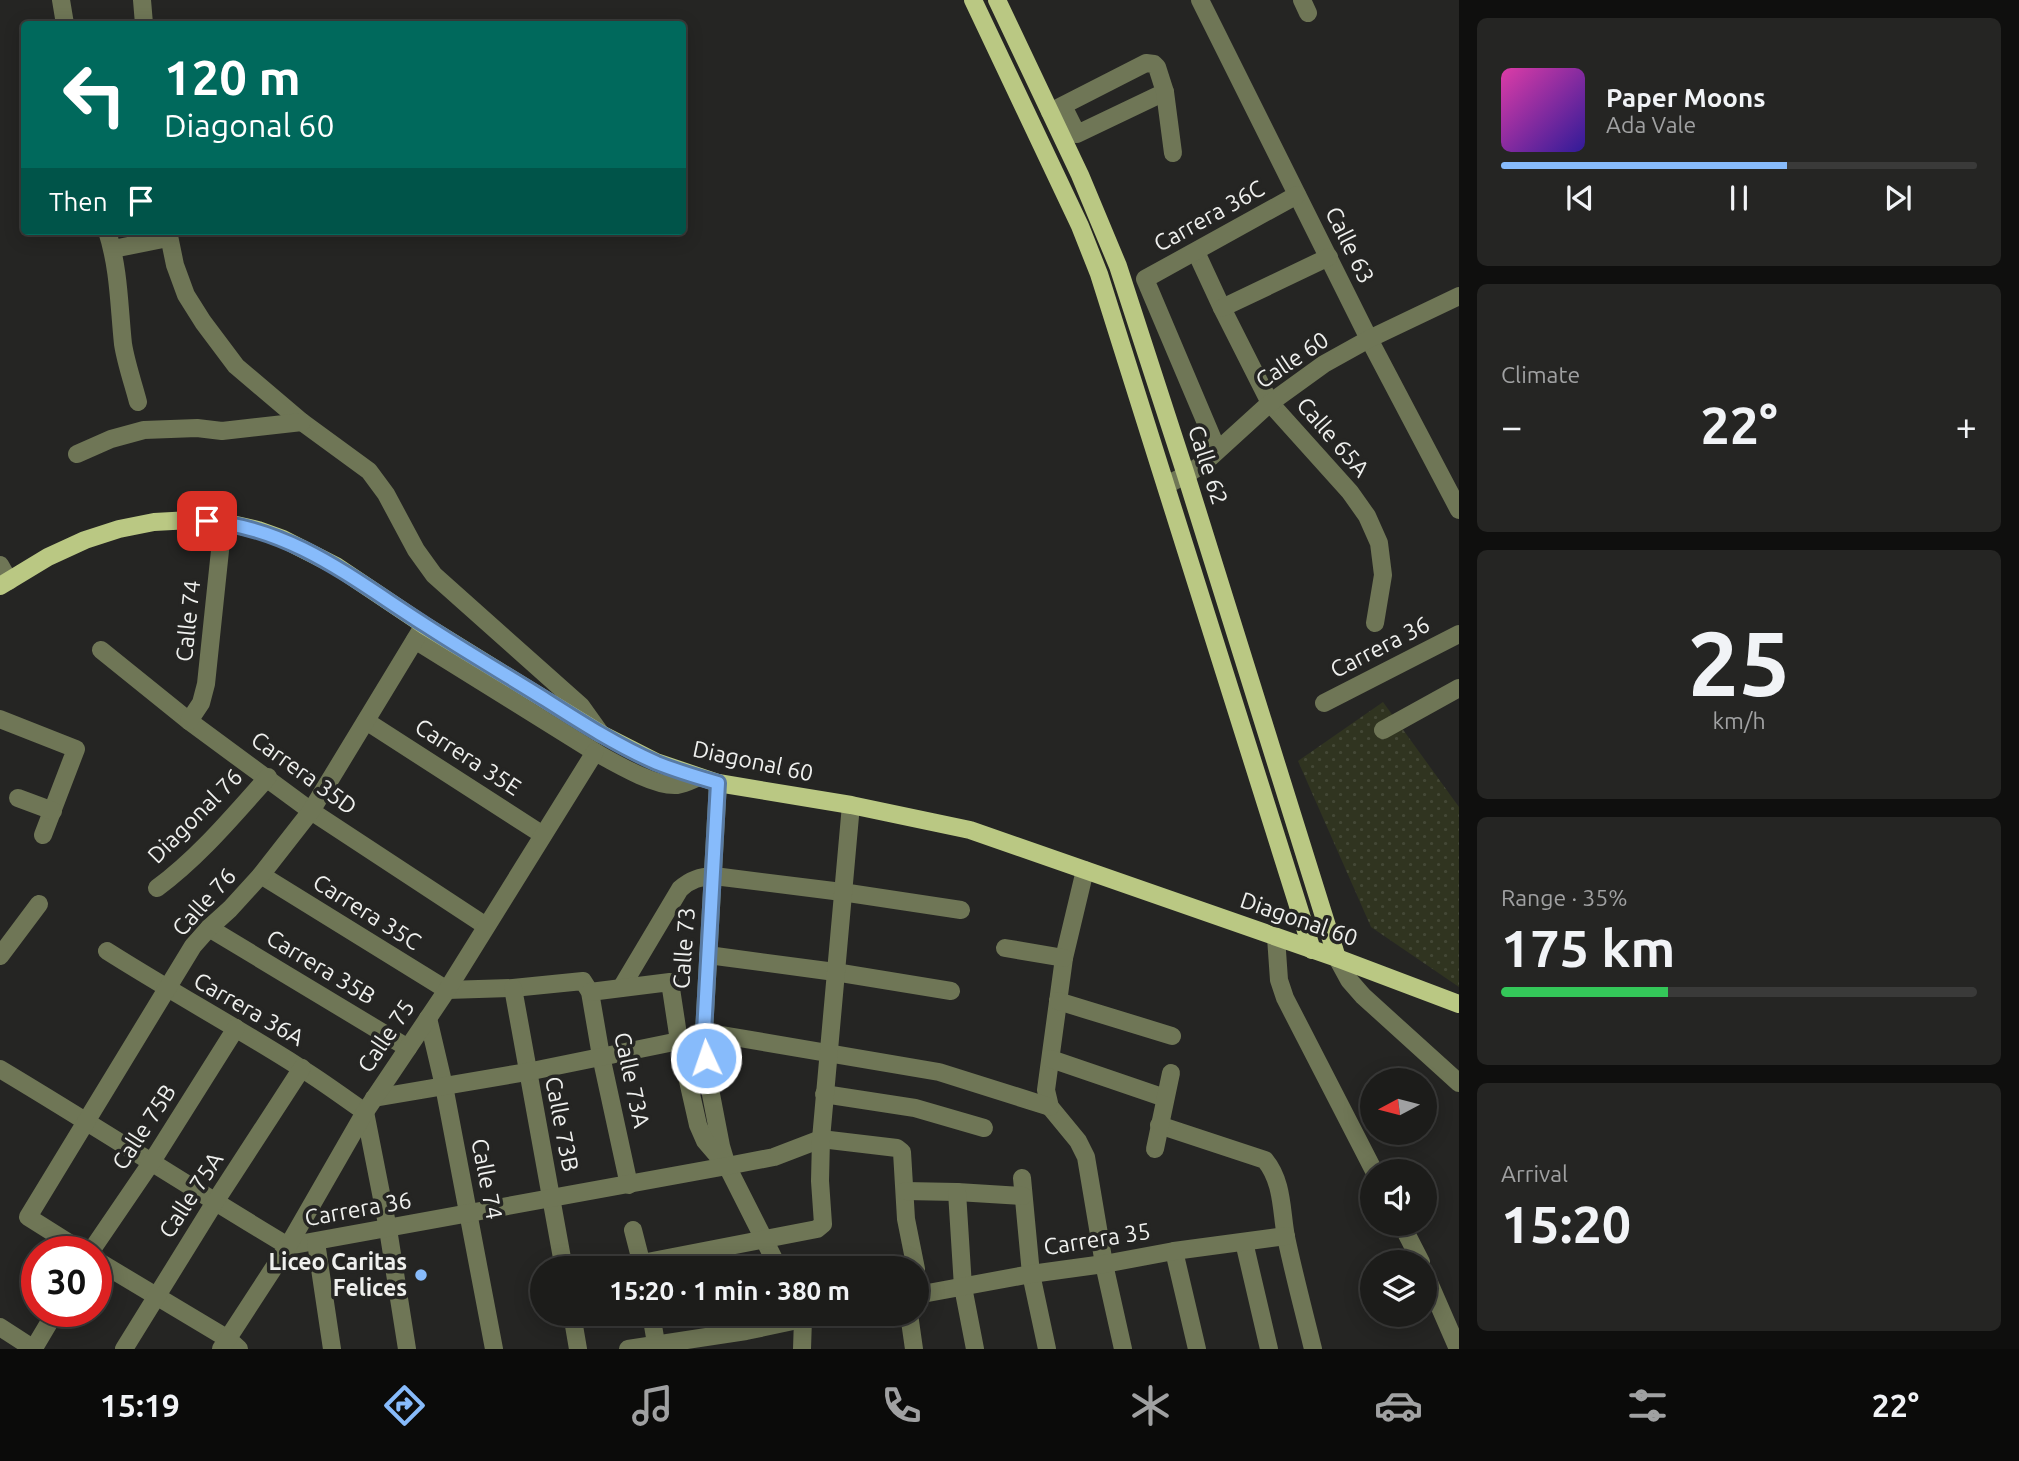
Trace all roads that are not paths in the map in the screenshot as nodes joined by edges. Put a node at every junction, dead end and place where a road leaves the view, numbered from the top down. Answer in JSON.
{"nodes":[{"id":1,"x":61,"y":0,"type":"edge"},
{"id":2,"x":142,"y":0,"type":"edge"},
{"id":3,"x":973,"y":0,"type":"edge"},
{"id":4,"x":997,"y":0,"type":"edge"},
{"id":5,"x":1200,"y":0,"type":"edge"},
{"id":6,"x":64,"y":21,"type":"edge"},
{"id":7,"x":144,"y":21,"type":"edge"},
{"id":8,"x":1166,"y":92,"type":"junction"},
{"id":9,"x":1056,"y":109,"type":"junction"},
{"id":10,"x":1173,"y":153,"type":"dead end"},
{"id":11,"x":1297,"y":195,"type":"junction"},
{"id":12,"x":108,"y":235,"type":"edge"},
{"id":13,"x":168,"y":235,"type":"edge"},
{"id":14,"x":113,"y":249,"type":"junction"},
{"id":15,"x":1196,"y":252,"type":"junction"},
{"id":16,"x":1329,"y":257,"type":"junction"},
{"id":17,"x":1459,"y":296,"type":"edge"},
{"id":18,"x":1222,"y":308,"type":"junction"},
{"id":19,"x":1368,"y":339,"type":"junction"},
{"id":20,"x":138,"y":402,"type":"dead end"},
{"id":21,"x":1270,"y":402,"type":"junction"},
{"id":22,"x":302,"y":422,"type":"junction"},
{"id":23,"x":1217,"y":449,"type":"junction"},
{"id":24,"x":77,"y":454,"type":"dead end"},
{"id":25,"x":1186,"y":475,"type":"junction"},
{"id":26,"x":1166,"y":485,"type":"junction"},
{"id":27,"x":1459,"y":510,"type":"edge"},
{"id":28,"x":223,"y":523,"type":"junction"},
{"id":29,"x":3,"y":578,"type":"edge"},
{"id":30,"x":1375,"y":623,"type":"dead end"},
{"id":31,"x":419,"y":632,"type":"junction"},
{"id":32,"x":1459,"y":634,"type":"edge"},
{"id":33,"x":101,"y":650,"type":"dead end"},
{"id":34,"x":1459,"y":688,"type":"edge"},
{"id":35,"x":1324,"y":703,"type":"dead end"},
{"id":36,"x":0,"y":719,"type":"edge"},
{"id":37,"x":189,"y":721,"type":"junction"},
{"id":38,"x":366,"y":721,"type":"junction"},
{"id":39,"x":1383,"y":730,"type":"dead end"},
{"id":40,"x":601,"y":734,"type":"junction"},
{"id":41,"x":595,"y":752,"type":"junction"},
{"id":42,"x":268,"y":777,"type":"junction"},
{"id":43,"x":698,"y":777,"type":"junction"},
{"id":44,"x":718,"y":783,"type":"junction"},
{"id":45,"x":18,"y":798,"type":"dead end"},
{"id":46,"x":850,"y":805,"type":"junction"},
{"id":47,"x":52,"y":811,"type":"junction"},
{"id":48,"x":310,"y":811,"type":"junction"},
{"id":49,"x":44,"y":835,"type":"dead end"},
{"id":50,"x":543,"y":835,"type":"junction"},
{"id":51,"x":1085,"y":870,"type":"junction"},
{"id":52,"x":261,"y":875,"type":"junction"},
{"id":53,"x":714,"y":876,"type":"junction"},
{"id":54,"x":157,"y":888,"type":"dead end"},
{"id":55,"x":842,"y":892,"type":"junction"},
{"id":56,"x":39,"y":904,"type":"dead end"},
{"id":57,"x":961,"y":911,"type":"dead end"},
{"id":58,"x":486,"y":926,"type":"junction"},
{"id":59,"x":209,"y":928,"type":"junction"},
{"id":60,"x":1276,"y":937,"type":"junction"},
{"id":61,"x":1005,"y":948,"type":"dead end"},
{"id":62,"x":1312,"y":950,"type":"junction"},
{"id":63,"x":107,"y":951,"type":"dead end"},
{"id":64,"x":708,"y":955,"type":"junction"},
{"id":65,"x":0,"y":956,"type":"edge"},
{"id":66,"x":1064,"y":958,"type":"junction"},
{"id":67,"x":1338,"y":958,"type":"junction"},
{"id":68,"x":835,"y":972,"type":"junction"},
{"id":69,"x":513,"y":988,"type":"junction"},
{"id":70,"x":588,"y":988,"type":"junction"},
{"id":71,"x":621,"y":988,"type":"junction"},
{"id":72,"x":167,"y":989,"type":"junction"},
{"id":73,"x":447,"y":990,"type":"junction"},
{"id":74,"x":951,"y":991,"type":"dead end"},
{"id":75,"x":1058,"y":1001,"type":"junction"},
{"id":76,"x":1459,"y":1003,"type":"edge"},
{"id":77,"x":428,"y":1018,"type":"junction"},
{"id":78,"x":236,"y":1028,"type":"junction"},
{"id":79,"x":704,"y":1032,"type":"junction"},
{"id":80,"x":1172,"y":1036,"type":"dead end"},
{"id":81,"x":679,"y":1041,"type":"junction"},
{"id":82,"x":408,"y":1048,"type":"junction"},
{"id":83,"x":828,"y":1053,"type":"junction"},
{"id":84,"x":601,"y":1056,"type":"junction"},
{"id":85,"x":1051,"y":1059,"type":"junction"},
{"id":86,"x":302,"y":1068,"type":"junction"},
{"id":87,"x":0,"y":1069,"type":"edge"},
{"id":88,"x":527,"y":1072,"type":"junction"},
{"id":89,"x":1171,"y":1073,"type":"dead end"},
{"id":90,"x":1459,"y":1083,"type":"edge"},
{"id":91,"x":444,"y":1086,"type":"junction"},
{"id":92,"x":824,"y":1094,"type":"junction"},
{"id":93,"x":1165,"y":1098,"type":"junction"},
{"id":94,"x":370,"y":1105,"type":"junction"},
{"id":95,"x":1050,"y":1107,"type":"junction"},
{"id":96,"x":87,"y":1121,"type":"junction"},
{"id":97,"x":1159,"y":1125,"type":"junction"},
{"id":98,"x":984,"y":1128,"type":"dead end"},
{"id":99,"x":821,"y":1139,"type":"junction"},
{"id":100,"x":1155,"y":1149,"type":"dead end"},
{"id":101,"x":1368,"y":1159,"type":"edge"},
{"id":102,"x":151,"y":1163,"type":"junction"},
{"id":103,"x":727,"y":1166,"type":"junction"},
{"id":104,"x":629,"y":1185,"type":"junction"},
{"id":105,"x":905,"y":1191,"type":"junction"},
{"id":106,"x":957,"y":1192,"type":"junction"},
{"id":107,"x":551,"y":1198,"type":"junction"},
{"id":108,"x":215,"y":1202,"type":"junction"},
{"id":109,"x":468,"y":1213,"type":"junction"},
{"id":110,"x":388,"y":1229,"type":"junction"},
{"id":111,"x":633,"y":1230,"type":"dead end"},
{"id":112,"x":58,"y":1236,"type":"edge"},
{"id":113,"x":101,"y":1236,"type":"edge"},
{"id":114,"x":1286,"y":1236,"type":"junction"},
{"id":115,"x":765,"y":1239,"type":"junction"},
{"id":116,"x":316,"y":1242,"type":"junction"},
{"id":117,"x":1244,"y":1242,"type":"junction"},
{"id":118,"x":288,"y":1246,"type":"junction"},
{"id":119,"x":1174,"y":1251,"type":"junction"},
{"id":120,"x":562,"y":1256,"type":"edge"},
{"id":121,"x":640,"y":1256,"type":"edge"},
{"id":122,"x":688,"y":1256,"type":"edge"},
{"id":123,"x":773,"y":1256,"type":"edge"},
{"id":124,"x":913,"y":1256,"type":"edge"},
{"id":125,"x":1104,"y":1264,"type":"junction"},
{"id":126,"x":112,"y":1270,"type":"edge"},
{"id":127,"x":1031,"y":1274,"type":"junction"},
{"id":128,"x":963,"y":1287,"type":"junction"},
{"id":129,"x":929,"y":1293,"type":"edge"},
{"id":130,"x":155,"y":1297,"type":"junction"},
{"id":131,"x":1437,"y":1301,"type":"edge"},
{"id":132,"x":574,"y":1326,"type":"edge"},
{"id":133,"x":653,"y":1326,"type":"edge"},
{"id":134,"x":780,"y":1326,"type":"edge"},
{"id":135,"x":802,"y":1326,"type":"edge"},
{"id":136,"x":911,"y":1326,"type":"edge"},
{"id":137,"x":0,"y":1327,"type":"edge"},
{"id":138,"x":47,"y":1327,"type":"edge"},
{"id":139,"x":746,"y":1340,"type":"edge"},
{"id":140,"x":229,"y":1346,"type":"edge"},
{"id":141,"x":656,"y":1346,"type":"edge"},
{"id":142,"x":34,"y":1349,"type":"edge"},
{"id":143,"x":124,"y":1349,"type":"edge"},
{"id":144,"x":332,"y":1349,"type":"edge"},
{"id":145,"x":408,"y":1349,"type":"edge"},
{"id":146,"x":495,"y":1349,"type":"edge"},
{"id":147,"x":578,"y":1349,"type":"edge"},
{"id":148,"x":628,"y":1349,"type":"edge"},
{"id":149,"x":802,"y":1349,"type":"edge"},
{"id":150,"x":914,"y":1349,"type":"edge"},
{"id":151,"x":975,"y":1349,"type":"edge"},
{"id":152,"x":1047,"y":1349,"type":"edge"},
{"id":153,"x":1123,"y":1349,"type":"edge"},
{"id":154,"x":1197,"y":1349,"type":"edge"},
{"id":155,"x":1269,"y":1349,"type":"edge"},
{"id":156,"x":1313,"y":1349,"type":"edge"},
{"id":157,"x":1458,"y":1349,"type":"edge"}],
"edges":[{"from":1,"to":6,"type":"street"},
{"from":2,"to":7,"type":"street"},
{"from":3,"to":26,"type":"main road","name":"Calle 62"},
{"from":4,"to":9,"type":"main road","name":"Calle 62"},
{"from":5,"to":11,"type":"street","name":"Calle 63"},
{"from":8,"to":9,"type":"street"},
{"from":8,"to":9,"type":"street"},
{"from":8,"to":10,"type":"street"},
{"from":9,"to":25,"type":"main road","name":"Calle 62"},
{"from":11,"to":15,"type":"street","name":"Carrera 36C"},
{"from":11,"to":16,"type":"street","name":"Calle 63"},
{"from":12,"to":14,"type":"street"},
{"from":13,"to":14,"type":"street"},
{"from":13,"to":22,"type":"street"},
{"from":14,"to":20,"type":"street"},
{"from":15,"to":18,"type":"street","name":"Calle 65A"},
{"from":15,"to":23,"type":"street","name":"Carrera 36C"},
{"from":16,"to":18,"type":"street"},
{"from":16,"to":19,"type":"street","name":"Calle 63"},
{"from":17,"to":19,"type":"street","name":"Calle 60"},
{"from":18,"to":21,"type":"street","name":"Calle 65A"},
{"from":19,"to":21,"type":"street","name":"Calle 60"},
{"from":19,"to":27,"type":"street","name":"Calle 63"},
{"from":21,"to":23,"type":"street","name":"Calle 60"},
{"from":21,"to":30,"type":"street","name":"Calle 65A"},
{"from":22,"to":24,"type":"street"},
{"from":22,"to":40,"type":"street"},
{"from":23,"to":25,"type":"street","name":"Calle 60"},
{"from":25,"to":26,"type":"street","name":"Calle 60"},
{"from":25,"to":67,"type":"main road","name":"Calle 62"},
{"from":26,"to":62,"type":"main road","name":"Calle 62"},
{"from":28,"to":29,"type":"main road","name":"Diagonal 60"},
{"from":28,"to":31,"type":"main road","name":"Diagonal 60"},
{"from":28,"to":37,"type":"street","name":"Calle 74"},
{"from":31,"to":38,"type":"street","name":"Calle 76"},
{"from":31,"to":40,"type":"main road","name":"Diagonal 60"},
{"from":31,"to":41,"type":"street"},
{"from":32,"to":35,"type":"street","name":"Carrera 36"},
{"from":33,"to":37,"type":"street","name":"Carrera 35D"},
{"from":34,"to":39,"type":"street"},
{"from":36,"to":47,"type":"street"},
{"from":37,"to":42,"type":"street","name":"Carrera 35D"},
{"from":38,"to":48,"type":"street","name":"Calle 76"},
{"from":38,"to":50,"type":"street","name":"Carrera 35E"},
{"from":40,"to":43,"type":"main road","name":"Diagonal 60"},
{"from":41,"to":43,"type":"street"},
{"from":41,"to":50,"type":"street","name":"Calle 75"},
{"from":42,"to":48,"type":"street","name":"Carrera 35D"},
{"from":42,"to":54,"type":"street","name":"Diagonal 76"},
{"from":43,"to":44,"type":"main road","name":"Diagonal 60"},
{"from":44,"to":46,"type":"main road","name":"Diagonal 60"},
{"from":44,"to":53,"type":"street","name":"Calle 73"},
{"from":45,"to":47,"type":"street"},
{"from":46,"to":51,"type":"main road","name":"Diagonal 60"},
{"from":46,"to":55,"type":"street"},
{"from":47,"to":49,"type":"street"},
{"from":48,"to":52,"type":"street","name":"Calle 76"},
{"from":48,"to":58,"type":"street","name":"Carrera 35D"},
{"from":50,"to":58,"type":"street","name":"Calle 75"},
{"from":51,"to":60,"type":"main road","name":"Diagonal 60"},
{"from":51,"to":66,"type":"street"},
{"from":52,"to":59,"type":"street","name":"Calle 76"},
{"from":52,"to":73,"type":"street","name":"Carrera 35C"},
{"from":53,"to":55,"type":"street"},
{"from":53,"to":64,"type":"street","name":"Calle 73"},
{"from":53,"to":71,"type":"street"},
{"from":55,"to":57,"type":"street"},
{"from":55,"to":68,"type":"street"},
{"from":56,"to":65,"type":"street"},
{"from":58,"to":73,"type":"street","name":"Calle 75"},
{"from":59,"to":72,"type":"street","name":"Calle 76"},
{"from":59,"to":82,"type":"street","name":"Carrera 35B"},
{"from":60,"to":62,"type":"main road","name":"Diagonal 60"},
{"from":60,"to":101,"type":"street"},
{"from":61,"to":66,"type":"street"},
{"from":62,"to":67,"type":"main road","name":"Diagonal 60"},
{"from":63,"to":72,"type":"street","name":"Carrera 36A"},
{"from":64,"to":68,"type":"street"},
{"from":64,"to":79,"type":"street","name":"Calle 73"},
{"from":66,"to":75,"type":"street"},
{"from":67,"to":76,"type":"main road","name":"Diagonal 60"},
{"from":67,"to":90,"type":"street"},
{"from":68,"to":74,"type":"street"},
{"from":68,"to":83,"type":"street"},
{"from":69,"to":70,"type":"street"},
{"from":69,"to":73,"type":"street"},
{"from":69,"to":88,"type":"street","name":"Calle 73B"},
{"from":70,"to":71,"type":"street"},
{"from":70,"to":84,"type":"street","name":"Calle 73A"},
{"from":71,"to":81,"type":"street"},
{"from":72,"to":78,"type":"street","name":"Carrera 36A"},
{"from":72,"to":96,"type":"street","name":"Calle 76"},
{"from":73,"to":77,"type":"street","name":"Calle 75"},
{"from":75,"to":80,"type":"street"},
{"from":75,"to":85,"type":"street"},
{"from":77,"to":82,"type":"street","name":"Calle 75"},
{"from":77,"to":91,"type":"street","name":"Calle 74"},
{"from":78,"to":86,"type":"street","name":"Carrera 36A"},
{"from":78,"to":102,"type":"street","name":"Calle 75B"},
{"from":79,"to":83,"type":"street"},
{"from":79,"to":103,"type":"street","name":"Calle 73"},
{"from":81,"to":84,"type":"street"},
{"from":81,"to":103,"type":"street"},
{"from":82,"to":94,"type":"street","name":"Calle 75"},
{"from":83,"to":92,"type":"street"},
{"from":83,"to":95,"type":"street"},
{"from":84,"to":88,"type":"street"},
{"from":84,"to":104,"type":"street","name":"Calle 73A"},
{"from":85,"to":93,"type":"street"},
{"from":85,"to":95,"type":"street"},
{"from":86,"to":94,"type":"street","name":"Carrera 36A"},
{"from":86,"to":108,"type":"street","name":"Calle 75A"},
{"from":87,"to":96,"type":"street","name":"Carrera 36"},
{"from":88,"to":91,"type":"street"},
{"from":88,"to":107,"type":"street","name":"Calle 73B"},
{"from":89,"to":93,"type":"street"},
{"from":91,"to":94,"type":"street"},
{"from":91,"to":109,"type":"street","name":"Calle 74"},
{"from":92,"to":98,"type":"street"},
{"from":92,"to":99,"type":"street"},
{"from":93,"to":97,"type":"street"},
{"from":94,"to":110,"type":"street"},
{"from":94,"to":118,"type":"street","name":"Calle 75"},
{"from":95,"to":125,"type":"street"},
{"from":96,"to":102,"type":"street","name":"Carrera 36"},
{"from":96,"to":112,"type":"street","name":"Calle 76"},
{"from":97,"to":100,"type":"street"},
{"from":97,"to":114,"type":"street"},
{"from":99,"to":103,"type":"street","name":"Carrera 36"},
{"from":99,"to":105,"type":"street"},
{"from":99,"to":115,"type":"street"},
{"from":102,"to":108,"type":"street","name":"Carrera 36"},
{"from":102,"to":113,"type":"street","name":"Calle 75B"},
{"from":103,"to":104,"type":"street","name":"Carrera 36"},
{"from":103,"to":115,"type":"street","name":"Calle 73"},
{"from":104,"to":107,"type":"street","name":"Carrera 36"},
{"from":105,"to":106,"type":"street"},
{"from":105,"to":124,"type":"street"},
{"from":106,"to":127,"type":"street"},
{"from":106,"to":128,"type":"street"},
{"from":107,"to":109,"type":"street","name":"Carrera 36"},
{"from":107,"to":120,"type":"street","name":"Calle 73B"},
{"from":108,"to":118,"type":"street","name":"Carrera 36"},
{"from":108,"to":130,"type":"street","name":"Calle 75A"},
{"from":109,"to":110,"type":"street","name":"Carrera 36"},
{"from":109,"to":146,"type":"street","name":"Calle 74"},
{"from":110,"to":116,"type":"street","name":"Carrera 36"},
{"from":110,"to":145,"type":"street"},
{"from":111,"to":121,"type":"street"},
{"from":114,"to":117,"type":"street","name":"Carrera 35"},
{"from":114,"to":156,"type":"street"},
{"from":115,"to":122,"type":"street"},
{"from":115,"to":123,"type":"street","name":"Calle 73"},
{"from":116,"to":118,"type":"street","name":"Carrera 36"},
{"from":116,"to":144,"type":"street"},
{"from":117,"to":119,"type":"street","name":"Carrera 35"},
{"from":117,"to":155,"type":"street"},
{"from":118,"to":140,"type":"street","name":"Calle 75"},
{"from":119,"to":125,"type":"street","name":"Carrera 35"},
{"from":119,"to":154,"type":"street"},
{"from":125,"to":127,"type":"street","name":"Carrera 35"},
{"from":125,"to":153,"type":"street"},
{"from":126,"to":130,"type":"street"},
{"from":127,"to":128,"type":"street","name":"Carrera 35"},
{"from":127,"to":152,"type":"street"},
{"from":128,"to":129,"type":"street","name":"Carrera 35"},
{"from":128,"to":151,"type":"street"},
{"from":130,"to":140,"type":"street"},
{"from":130,"to":143,"type":"street","name":"Calle 75A"},
{"from":131,"to":157,"type":"street"},
{"from":132,"to":147,"type":"street"},
{"from":133,"to":141,"type":"street"},
{"from":134,"to":139,"type":"street"},
{"from":135,"to":149,"type":"street"},
{"from":136,"to":150,"type":"street"},
{"from":137,"to":142,"type":"street"},
{"from":138,"to":142,"type":"street"},
{"from":139,"to":141,"type":"street"},
{"from":141,"to":148,"type":"street"}]}
